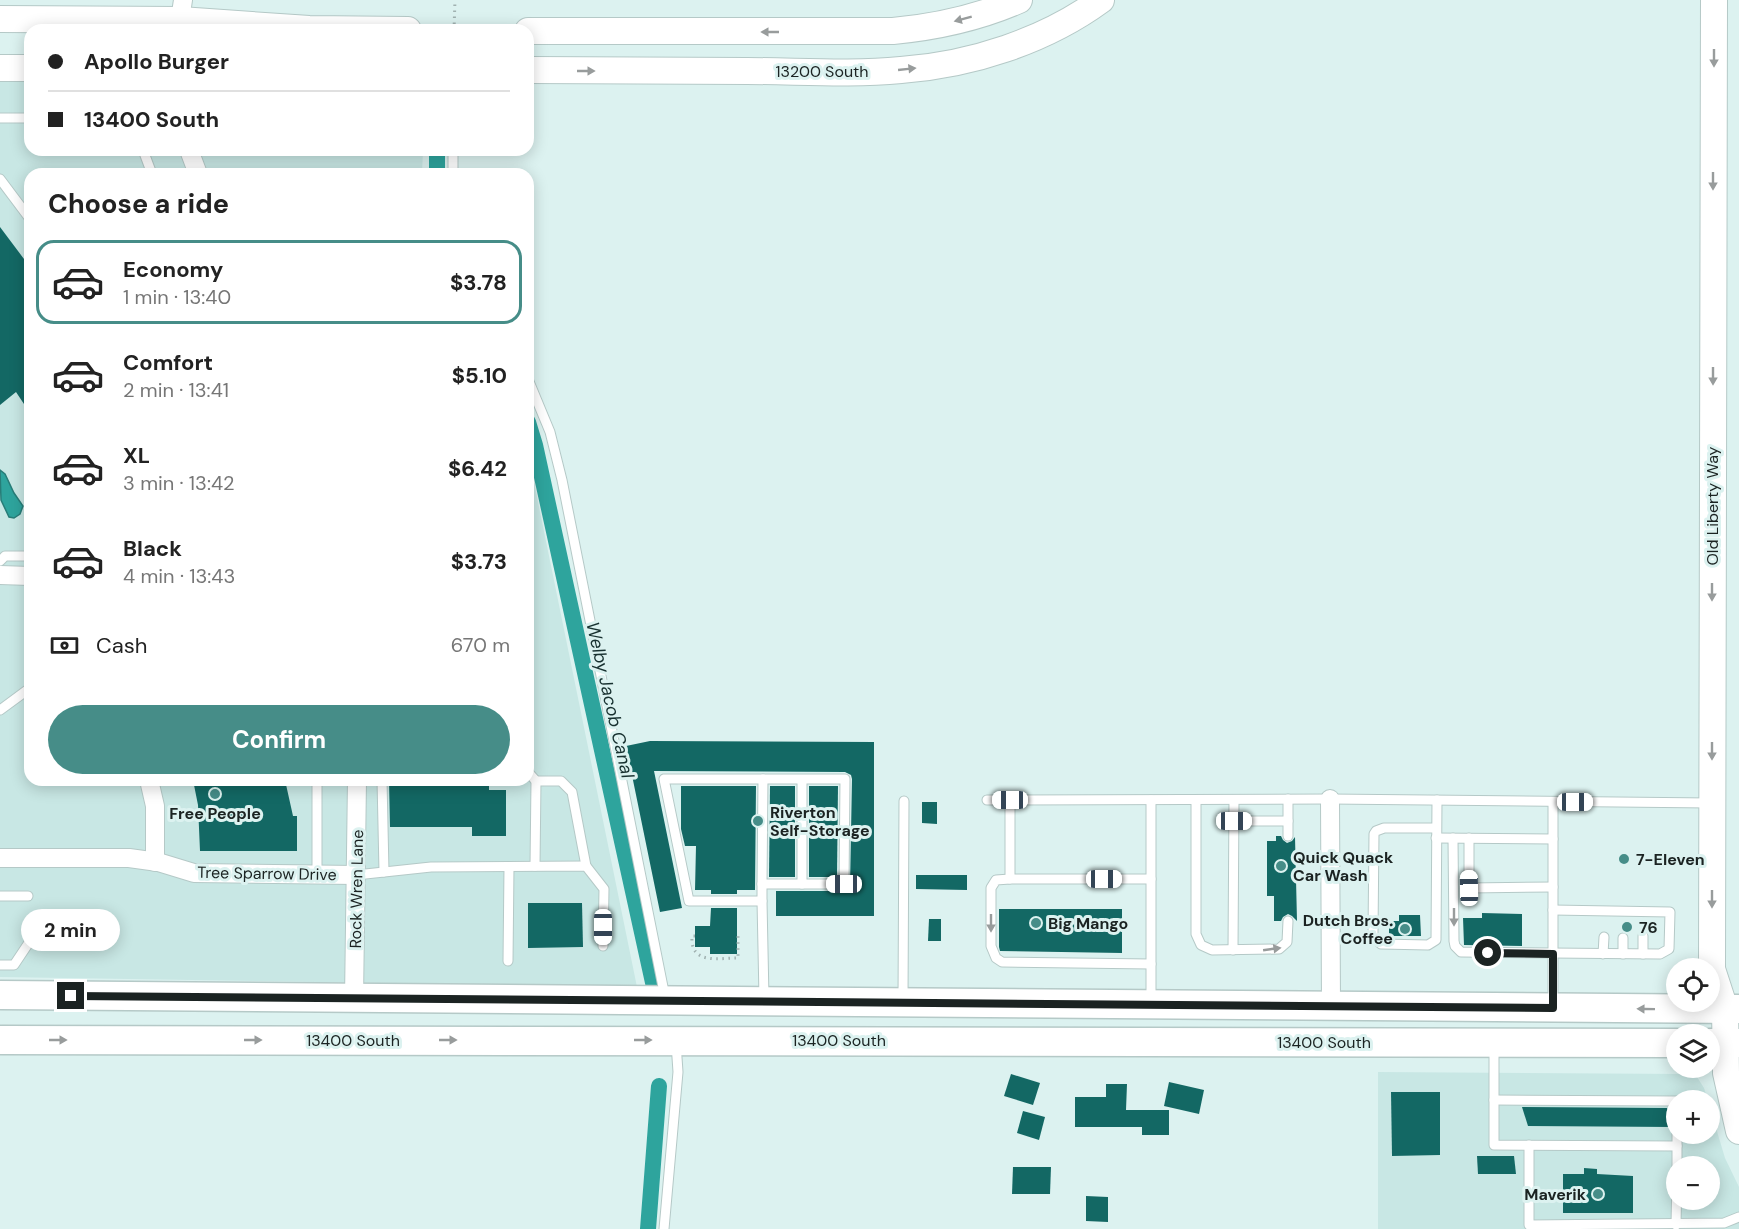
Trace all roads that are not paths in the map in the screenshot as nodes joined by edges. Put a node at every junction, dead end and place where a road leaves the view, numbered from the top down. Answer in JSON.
{"nodes":[{"id":1,"x":1018,"y":0,"type":"edge"},
{"id":2,"x":1101,"y":0,"type":"edge"},
{"id":3,"x":1714,"y":0,"type":"edge"},
{"id":4,"x":182,"y":10,"type":"edge"},
{"id":5,"x":0,"y":19,"type":"edge"},
{"id":6,"x":281,"y":24,"type":"edge"},
{"id":7,"x":534,"y":31,"type":"edge"},
{"id":8,"x":0,"y":68,"type":"edge"},
{"id":9,"x":24,"y":68,"type":"edge"},
{"id":10,"x":534,"y":70,"type":"edge"},
{"id":11,"x":0,"y":118,"type":"edge"},
{"id":12,"x":24,"y":118,"type":"edge"},
{"id":13,"x":0,"y":179,"type":"edge"},
{"id":14,"x":24,"y":211,"type":"edge"},
{"id":15,"x":534,"y":393,"type":"edge"},
{"id":16,"x":24,"y":556,"type":"edge"},
{"id":17,"x":0,"y":561,"type":"edge"},
{"id":18,"x":0,"y":574,"type":"edge"},
{"id":19,"x":24,"y":576,"type":"edge"},
{"id":20,"x":24,"y":692,"type":"edge"},
{"id":21,"x":0,"y":710,"type":"edge"},
{"id":22,"x":763,"y":779,"type":"junction"},
{"id":23,"x":802,"y":779,"type":"junction"},
{"id":24,"x":536,"y":780,"type":"joint"},
{"id":25,"x":150,"y":786,"type":"edge"},
{"id":26,"x":317,"y":786,"type":"edge"},
{"id":27,"x":357,"y":786,"type":"edge"},
{"id":28,"x":382,"y":786,"type":"edge"},
{"id":29,"x":1288,"y":799,"type":"junction"},
{"id":30,"x":1330,"y":799,"type":"junction"},
{"id":31,"x":987,"y":800,"type":"dead end"},
{"id":32,"x":1010,"y":800,"type":"junction"},
{"id":33,"x":1151,"y":800,"type":"junction"},
{"id":34,"x":1196,"y":800,"type":"junction"},
{"id":35,"x":1234,"y":800,"type":"junction"},
{"id":36,"x":1437,"y":800,"type":"junction"},
{"id":37,"x":904,"y":801,"type":"dead end"},
{"id":38,"x":1553,"y":802,"type":"junction"},
{"id":39,"x":1712,"y":803,"type":"junction"},
{"id":40,"x":1234,"y":821,"type":"junction"},
{"id":41,"x":1288,"y":821,"type":"junction"},
{"id":42,"x":1436,"y":833,"type":"junction"},
{"id":43,"x":1288,"y":836,"type":"dead end"},
{"id":44,"x":1453,"y":838,"type":"junction"},
{"id":45,"x":1469,"y":838,"type":"junction"},
{"id":46,"x":1553,"y":839,"type":"junction"},
{"id":47,"x":0,"y":858,"type":"edge"},
{"id":48,"x":155,"y":862,"type":"junction"},
{"id":49,"x":535,"y":866,"type":"junction"},
{"id":50,"x":586,"y":866,"type":"junction"},
{"id":51,"x":508,"y":867,"type":"junction"},
{"id":52,"x":384,"y":872,"type":"junction"},
{"id":53,"x":317,"y":874,"type":"junction"},
{"id":54,"x":356,"y":875,"type":"junction"},
{"id":55,"x":1010,"y":879,"type":"junction"},
{"id":56,"x":1151,"y":879,"type":"junction"},
{"id":57,"x":762,"y":884,"type":"junction"},
{"id":58,"x":802,"y":884,"type":"junction"},
{"id":59,"x":1553,"y":887,"type":"junction"},
{"id":60,"x":1,"y":895,"type":"edge"},
{"id":61,"x":28,"y":896,"type":"dead end"},
{"id":62,"x":762,"y":901,"type":"junction"},
{"id":63,"x":1553,"y":910,"type":"junction"},
{"id":64,"x":1288,"y":921,"type":"dead end"},
{"id":65,"x":1643,"y":936,"type":"dead end"},
{"id":66,"x":1604,"y":937,"type":"dead end"},
{"id":67,"x":1623,"y":938,"type":"dead end"},
{"id":68,"x":28,"y":944,"type":"dead end"},
{"id":69,"x":603,"y":946,"type":"dead end"},
{"id":70,"x":1233,"y":950,"type":"junction"},
{"id":71,"x":1553,"y":954,"type":"junction"},
{"id":72,"x":1603,"y":954,"type":"junction"},
{"id":73,"x":1623,"y":954,"type":"junction"},
{"id":74,"x":1643,"y":954,"type":"junction"},
{"id":75,"x":508,"y":961,"type":"dead end"},
{"id":76,"x":1151,"y":964,"type":"junction"},
{"id":77,"x":0,"y":965,"type":"edge"},
{"id":78,"x":1739,"y":985,"type":"edge"},
{"id":79,"x":0,"y":995,"type":"edge"},
{"id":80,"x":354,"y":999,"type":"junction"},
{"id":81,"x":666,"y":1002,"type":"junction"},
{"id":82,"x":764,"y":1002,"type":"junction"},
{"id":83,"x":903,"y":1002,"type":"junction"},
{"id":84,"x":1151,"y":1004,"type":"junction"},
{"id":85,"x":1331,"y":1006,"type":"junction"},
{"id":86,"x":1553,"y":1008,"type":"junction"},
{"id":87,"x":1732,"y":1009,"type":"edge"},
{"id":88,"x":0,"y":1040,"type":"edge"},
{"id":89,"x":676,"y":1040,"type":"junction"},
{"id":90,"x":1494,"y":1043,"type":"junction"},
{"id":91,"x":1666,"y":1043,"type":"edge"},
{"id":92,"x":1725,"y":1043,"type":"edge"},
{"id":93,"x":1494,"y":1100,"type":"junction"},
{"id":94,"x":1666,"y":1101,"type":"edge"},
{"id":95,"x":1739,"y":1131,"type":"edge"},
{"id":96,"x":1529,"y":1145,"type":"junction"},
{"id":97,"x":1677,"y":1146,"type":"joint"},
{"id":98,"x":1677,"y":1156,"type":"edge"},
{"id":99,"x":1677,"y":1210,"type":"edge"},
{"id":100,"x":1739,"y":1216,"type":"edge"},
{"id":101,"x":1677,"y":1225,"type":"junction"},
{"id":102,"x":663,"y":1229,"type":"edge"}],
"edges":[{"from":1,"to":7,"type":"street","one_way":true},
{"from":10,"to":2,"type":"street","name":"13200 South","one_way":true},
{"from":3,"to":39,"type":"street","name":"Old Liberty Way","one_way":true},
{"from":4,"to":5,"type":"street"},
{"from":4,"to":6,"type":"street"},
{"from":8,"to":9,"type":"street"},
{"from":11,"to":12,"type":"lane"},
{"from":13,"to":14,"type":"lane"},
{"from":15,"to":81,"type":"lane"},
{"from":16,"to":17,"type":"lane"},
{"from":18,"to":19,"type":"street"},
{"from":20,"to":21,"type":"lane"},
{"from":22,"to":23,"type":"lane"},
{"from":22,"to":57,"type":"lane"},
{"from":22,"to":62,"type":"lane"},
{"from":23,"to":58,"type":"lane"},
{"from":23,"to":58,"type":"lane"},
{"from":24,"to":49,"type":"lane"},
{"from":24,"to":50,"type":"lane"},
{"from":25,"to":48,"type":"street"},
{"from":26,"to":53,"type":"lane"},
{"from":27,"to":54,"type":"street","name":"Rock Wren Lane"},
{"from":28,"to":52,"type":"lane"},
{"from":29,"to":30,"type":"lane"},
{"from":29,"to":35,"type":"lane"},
{"from":29,"to":41,"type":"lane"},
{"from":30,"to":36,"type":"lane"},
{"from":30,"to":85,"type":"street"},
{"from":31,"to":32,"type":"lane"},
{"from":32,"to":33,"type":"lane"},
{"from":32,"to":55,"type":"lane"},
{"from":33,"to":34,"type":"lane"},
{"from":33,"to":56,"type":"lane"},
{"from":34,"to":35,"type":"lane"},
{"from":34,"to":70,"type":"lane"},
{"from":35,"to":40,"type":"lane"},
{"from":36,"to":38,"type":"lane"},
{"from":36,"to":42,"type":"lane"},
{"from":37,"to":83,"type":"lane"},
{"from":38,"to":39,"type":"lane"},
{"from":38,"to":46,"type":"lane"},
{"from":39,"to":87,"type":"street","name":"Old Liberty Way","one_way":true},
{"from":40,"to":41,"type":"lane"},
{"from":40,"to":70,"type":"lane"},
{"from":41,"to":43,"type":"lane"},
{"from":42,"to":42,"type":"lane"},
{"from":42,"to":44,"type":"lane"},
{"from":44,"to":45,"type":"lane"},
{"from":44,"to":71,"type":"lane","one_way":true},
{"from":45,"to":46,"type":"lane"},
{"from":45,"to":59,"type":"lane"},
{"from":46,"to":59,"type":"lane"},
{"from":47,"to":48,"type":"street","name":"Tree Sparrow Drive"},
{"from":48,"to":53,"type":"street","name":"Tree Sparrow Drive"},
{"from":49,"to":50,"type":"lane"},
{"from":49,"to":51,"type":"lane"},
{"from":50,"to":69,"type":"lane"},
{"from":51,"to":52,"type":"lane"},
{"from":51,"to":75,"type":"lane"},
{"from":52,"to":54,"type":"lane"},
{"from":53,"to":54,"type":"street","name":"Tree Sparrow Drive"},
{"from":54,"to":80,"type":"street","name":"Rock Wren Lane"},
{"from":55,"to":56,"type":"lane"},
{"from":55,"to":76,"type":"lane","one_way":true},
{"from":56,"to":76,"type":"lane"},
{"from":57,"to":58,"type":"lane"},
{"from":57,"to":62,"type":"lane"},
{"from":59,"to":63,"type":"lane"},
{"from":60,"to":61,"type":"lane"},
{"from":62,"to":82,"type":"lane"},
{"from":63,"to":71,"type":"lane"},
{"from":63,"to":74,"type":"lane"},
{"from":70,"to":64,"type":"lane","one_way":true},
{"from":65,"to":74,"type":"lane"},
{"from":66,"to":72,"type":"lane"},
{"from":67,"to":73,"type":"lane"},
{"from":68,"to":77,"type":"lane"},
{"from":71,"to":72,"type":"lane"},
{"from":71,"to":86,"type":"lane"},
{"from":72,"to":73,"type":"lane"},
{"from":73,"to":74,"type":"lane"},
{"from":76,"to":84,"type":"lane"},
{"from":78,"to":87,"type":"street"},
{"from":79,"to":80,"type":"main road"},
{"from":80,"to":81,"type":"main road"},
{"from":81,"to":82,"type":"main road"},
{"from":82,"to":83,"type":"main road"},
{"from":83,"to":84,"type":"main road"},
{"from":84,"to":85,"type":"main road"},
{"from":85,"to":86,"type":"main road"},
{"from":87,"to":86,"type":"main road","one_way":true},
{"from":87,"to":92,"type":"street","name":"Old Liberty Way"},
{"from":88,"to":89,"type":"main road","name":"13400 South","one_way":true},
{"from":89,"to":90,"type":"main road","name":"13400 South"},
{"from":89,"to":102,"type":"lane"},
{"from":90,"to":91,"type":"main road","name":"13400 South"},
{"from":90,"to":93,"type":"lane"},
{"from":92,"to":95,"type":"street","name":"Old Liberty Way"},
{"from":93,"to":94,"type":"lane"},
{"from":93,"to":96,"type":"lane"},
{"from":96,"to":97,"type":"lane"},
{"from":96,"to":101,"type":"lane"},
{"from":97,"to":98,"type":"lane"},
{"from":99,"to":101,"type":"lane"},
{"from":100,"to":101,"type":"lane"}]}
